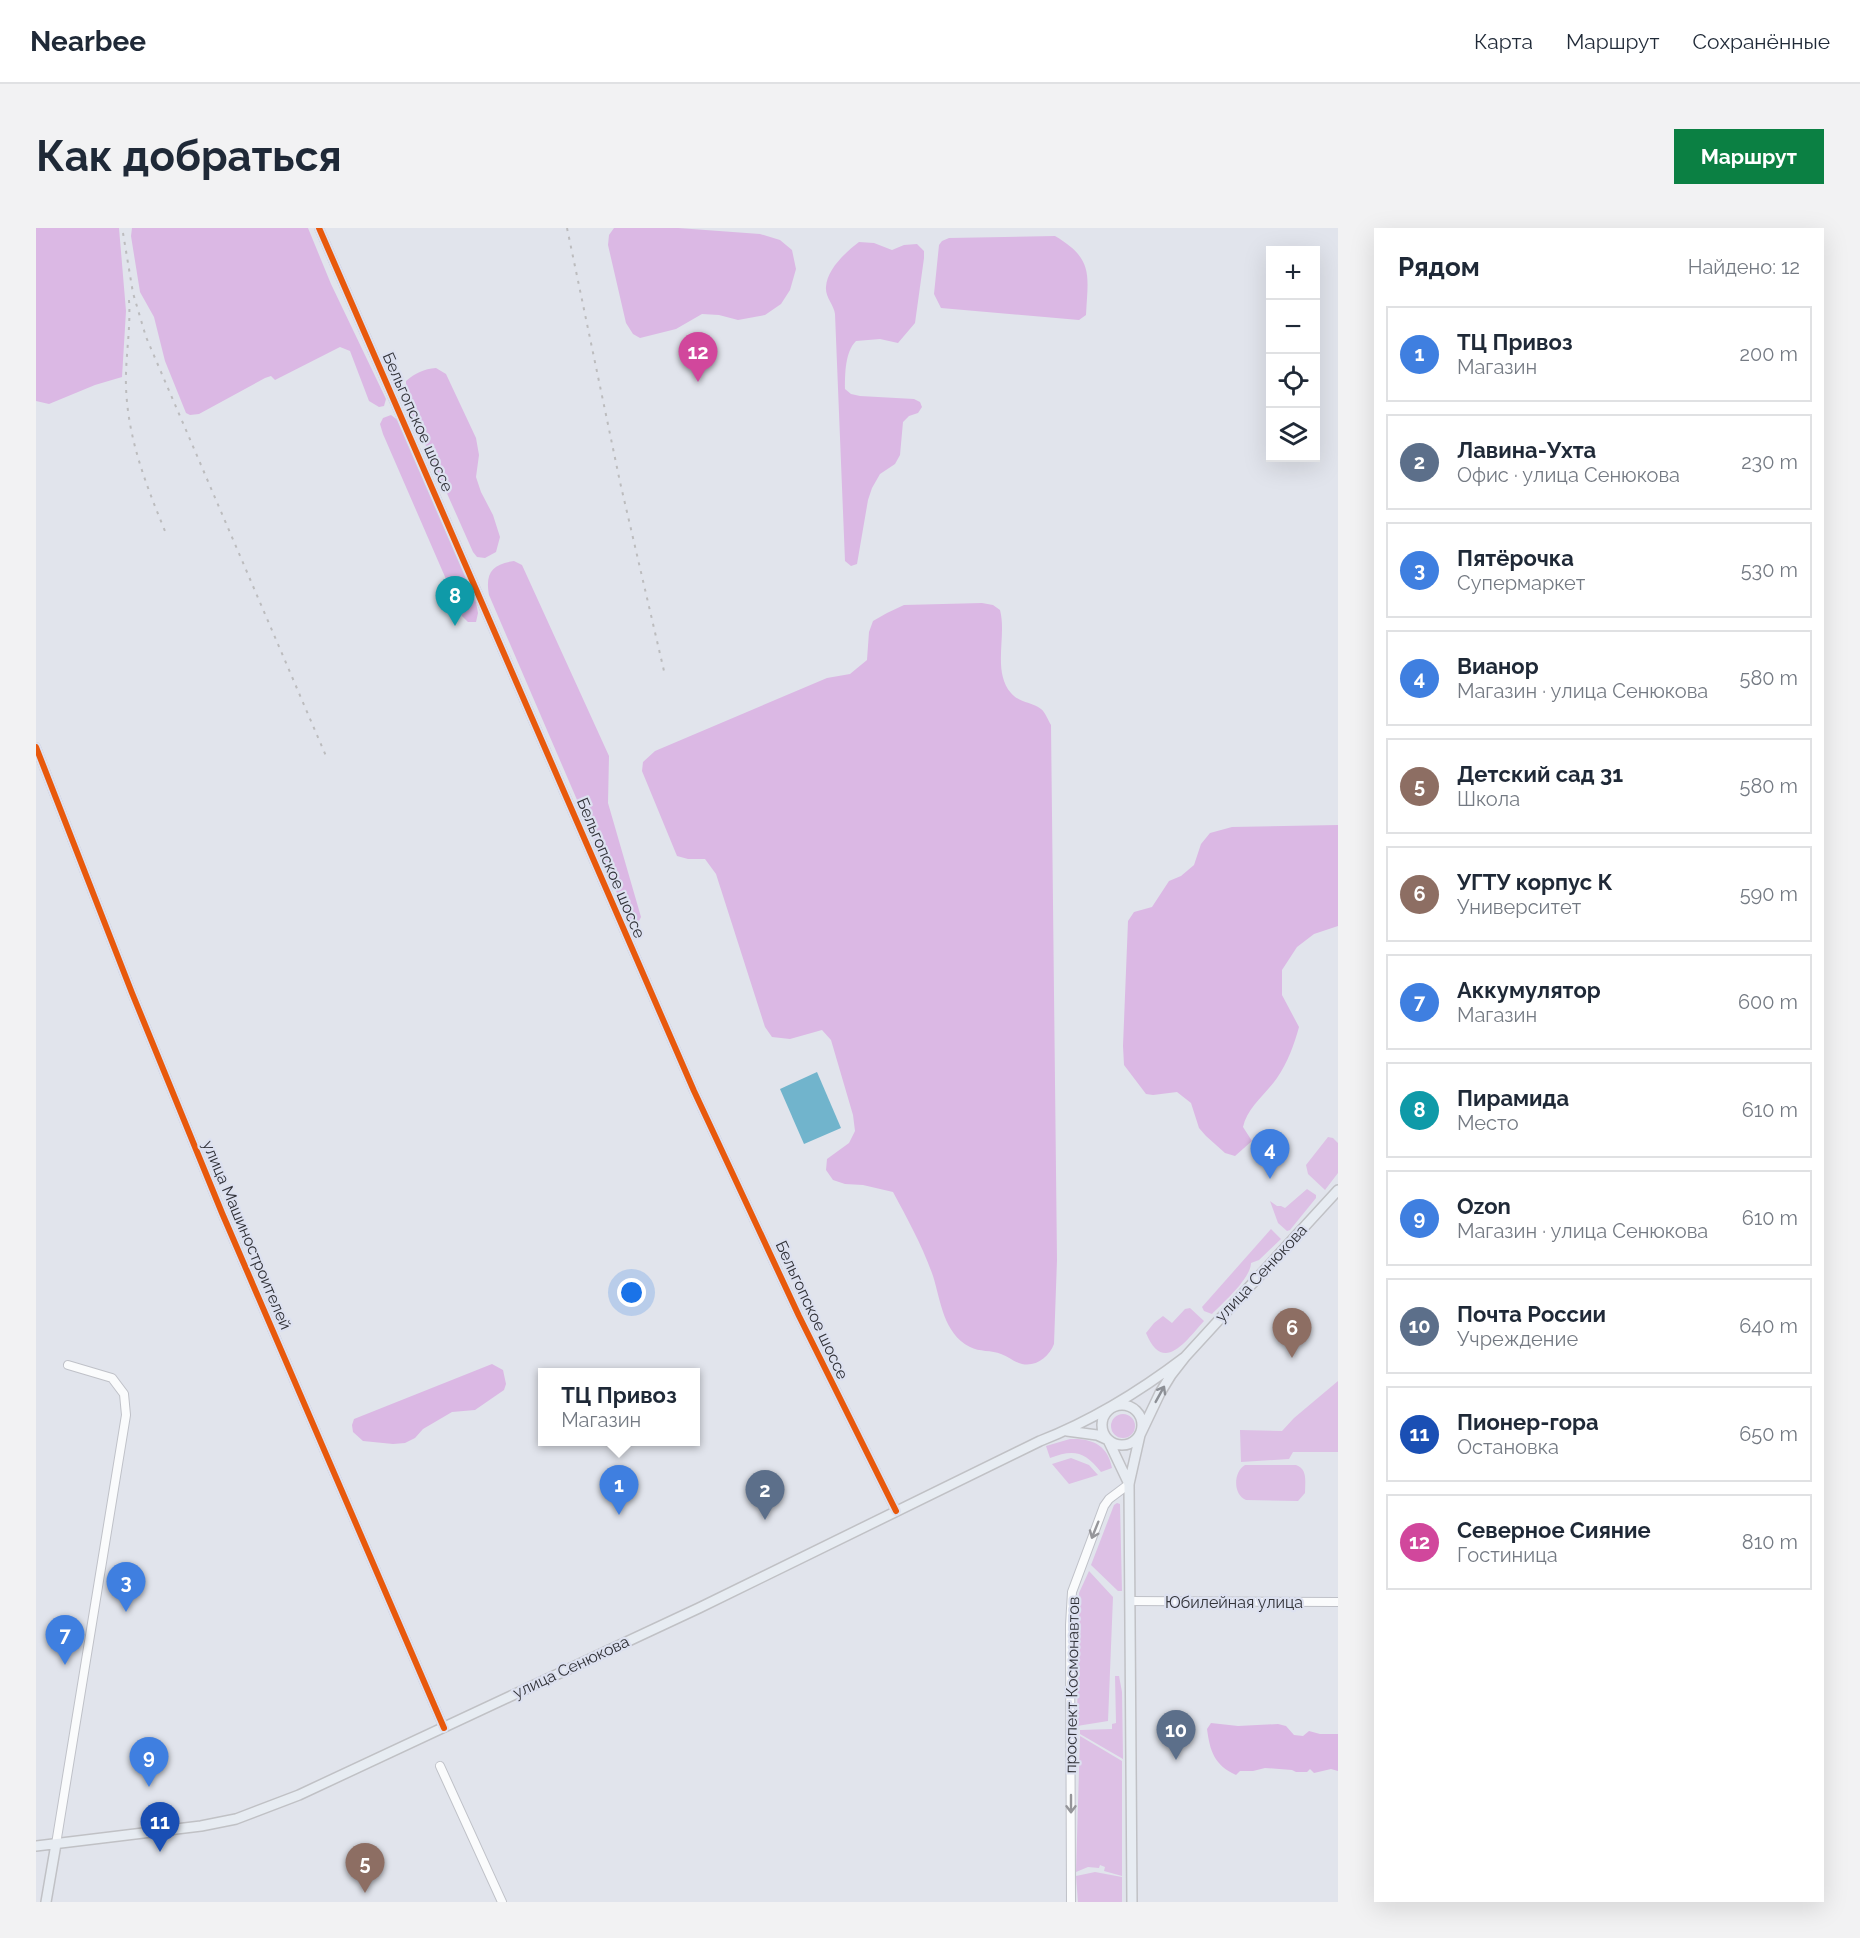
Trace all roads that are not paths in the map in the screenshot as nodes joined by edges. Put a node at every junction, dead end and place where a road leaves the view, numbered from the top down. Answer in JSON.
{"nodes":[{"id":1,"x":319,"y":228,"type":"edge"},
{"id":2,"x":36,"y":747,"type":"edge"},
{"id":3,"x":1338,"y":1190,"type":"edge"},
{"id":4,"x":1185,"y":1357,"type":"junction"},
{"id":5,"x":68,"y":1365,"type":"dead end"},
{"id":6,"x":1111,"y":1408,"type":"junction"},
{"id":7,"x":1066,"y":1431,"type":"junction"},
{"id":8,"x":1140,"y":1434,"type":"junction"},
{"id":9,"x":1108,"y":1440,"type":"junction"},
{"id":10,"x":1129,"y":1484,"type":"junction"},
{"id":11,"x":896,"y":1511,"type":"junction"},
{"id":12,"x":1130,"y":1601,"type":"junction"},
{"id":13,"x":1338,"y":1602,"type":"edge"},
{"id":14,"x":444,"y":1728,"type":"junction"},
{"id":15,"x":440,"y":1766,"type":"dead end"},
{"id":16,"x":56,"y":1844,"type":"junction"},
{"id":17,"x":36,"y":1846,"type":"edge"},
{"id":18,"x":46,"y":1902,"type":"edge"},
{"id":19,"x":502,"y":1902,"type":"edge"},
{"id":20,"x":1071,"y":1902,"type":"edge"},
{"id":21,"x":1132,"y":1902,"type":"edge"}],
"edges":[{"from":1,"to":11,"type":"street","name":"Бельгопское шоссе"},
{"from":2,"to":14,"type":"street","name":"улица Машиностроителей"},
{"from":3,"to":4,"type":"main road","name":"улица Сенюкова"},
{"from":4,"to":6,"type":"main road","name":"улица Сенюкова"},
{"from":8,"to":4,"type":"main road","name":"улица Сенюкова","one_way":true},
{"from":5,"to":16,"type":"street"},
{"from":6,"to":7,"type":"main road","name":"улица Сенюкова"},
{"from":6,"to":8,"type":"main road"},
{"from":6,"to":9,"type":"main road"},
{"from":7,"to":9,"type":"main road","name":"улица Сенюкова"},
{"from":7,"to":11,"type":"main road","name":"улица Сенюкова"},
{"from":8,"to":9,"type":"main road","name":"улица Сенюкова"},
{"from":8,"to":10,"type":"main road"},
{"from":9,"to":10,"type":"main road"},
{"from":10,"to":12,"type":"main road"},
{"from":10,"to":20,"type":"street","name":"проспект Космонавтов","one_way":true},
{"from":11,"to":14,"type":"main road","name":"улица Сенюкова"},
{"from":12,"to":13,"type":"street","name":"Юбилейная улица"},
{"from":12,"to":21,"type":"main road"},
{"from":14,"to":16,"type":"main road","name":"улица Сенюкова"},
{"from":15,"to":19,"type":"street"},
{"from":16,"to":17,"type":"main road","name":"улица Сенюкова"},
{"from":16,"to":18,"type":"main road"}]}
